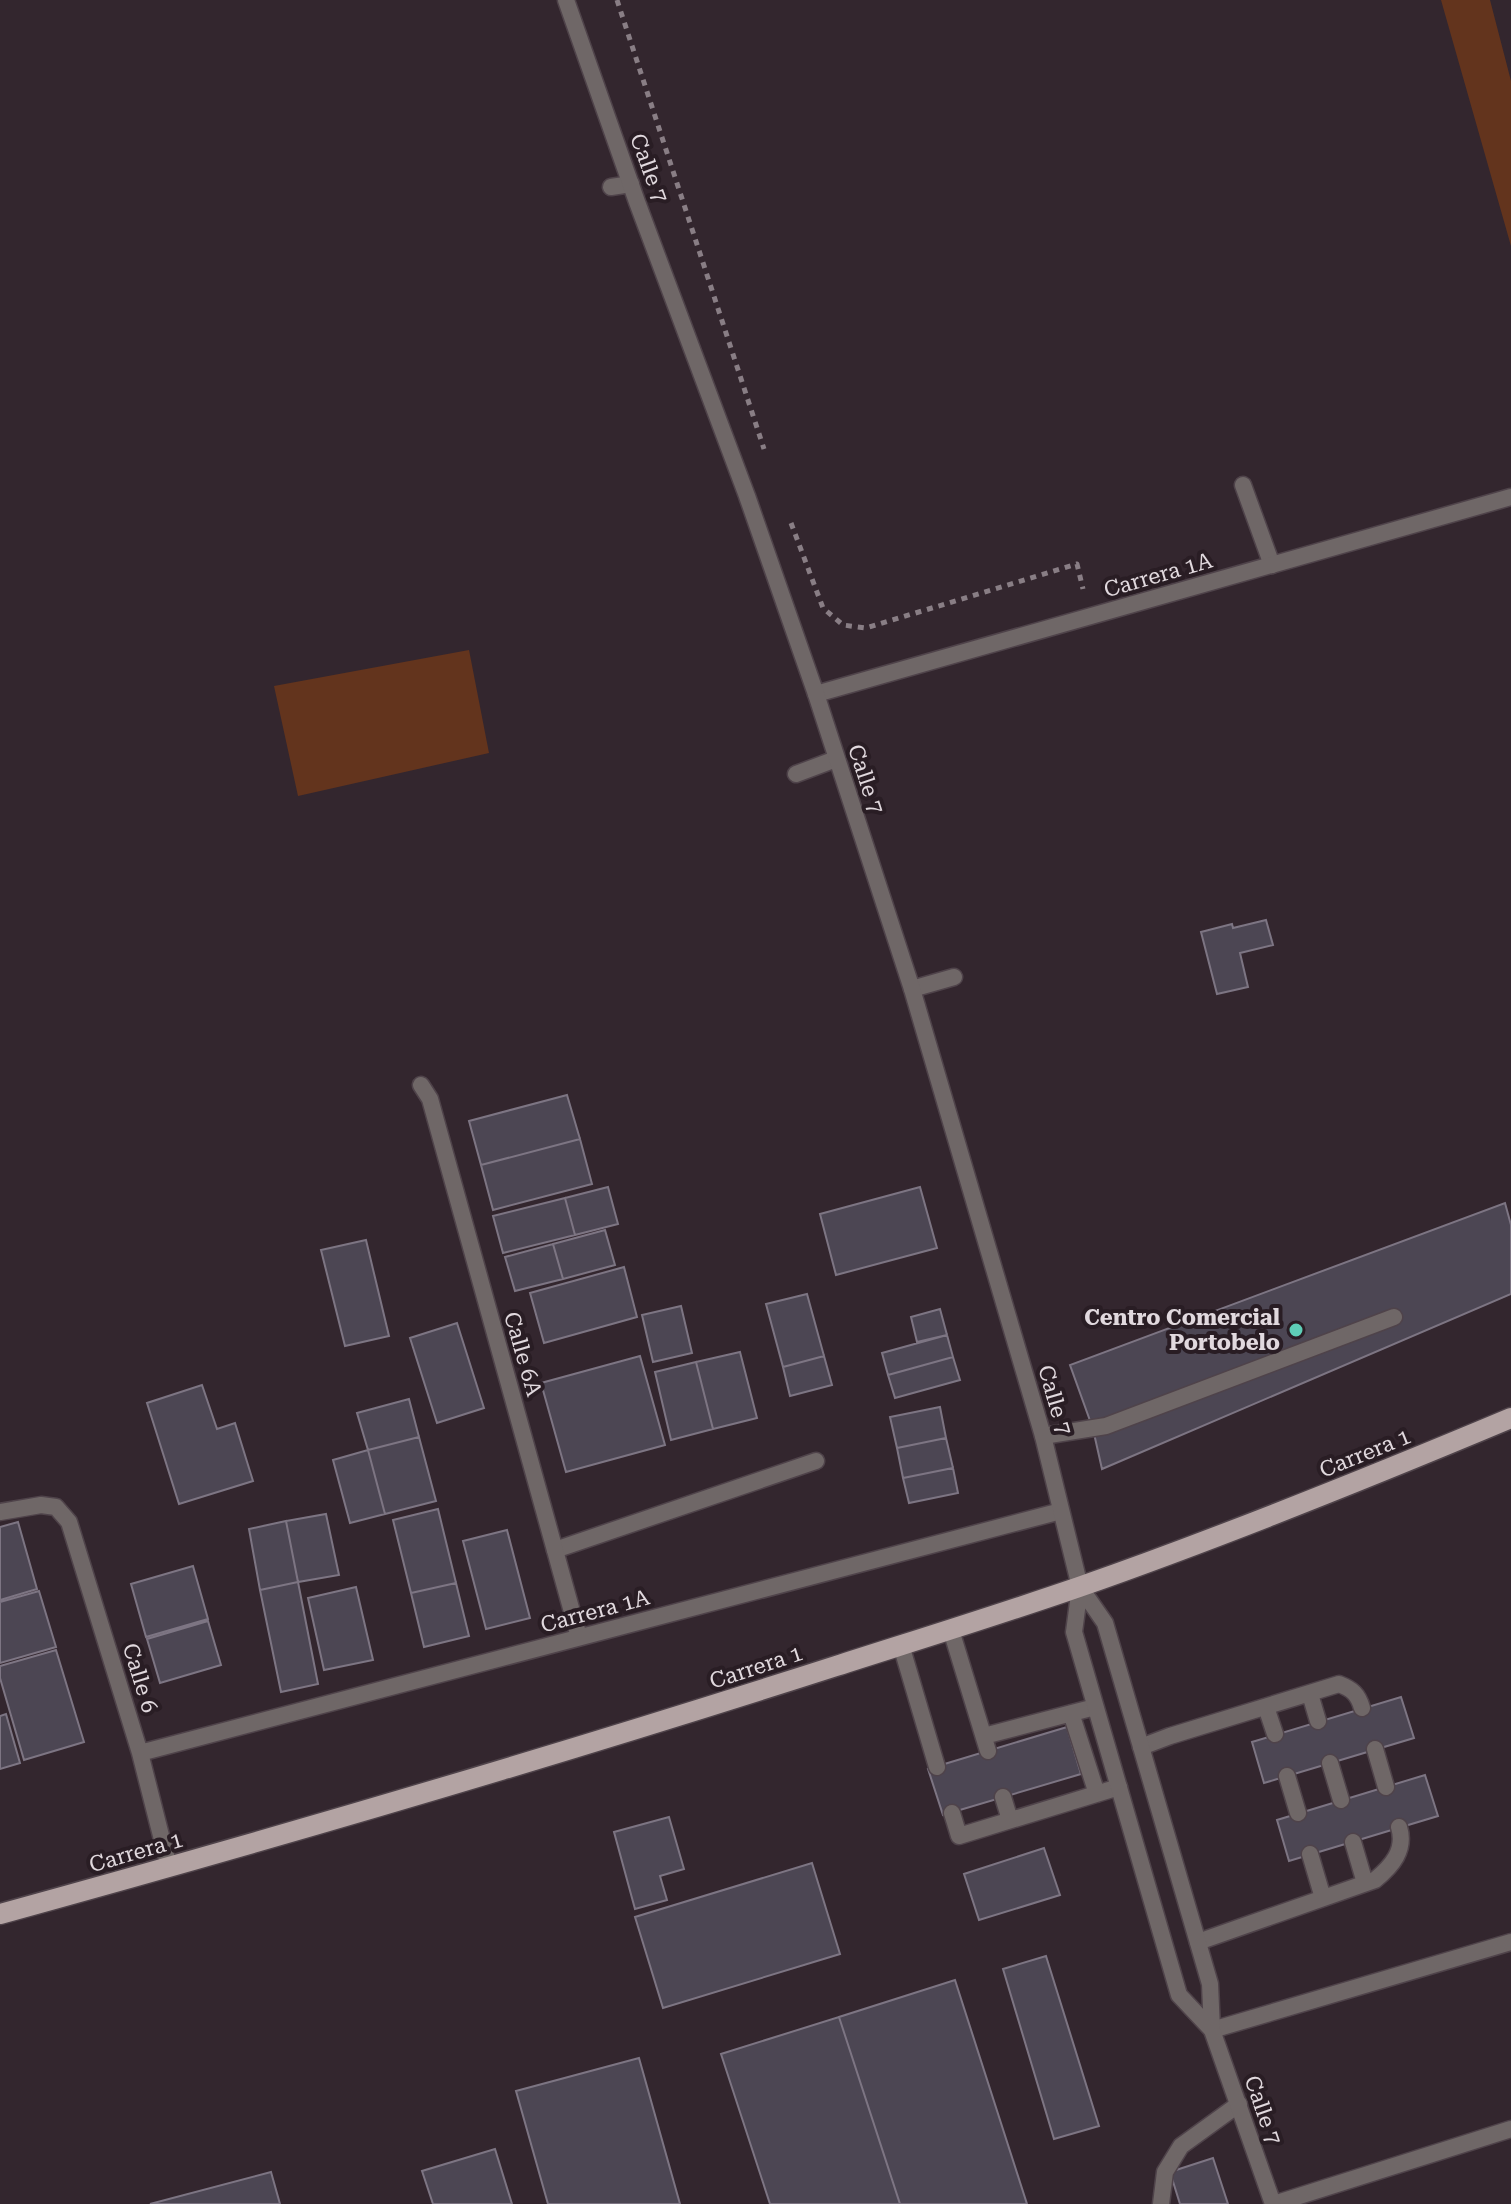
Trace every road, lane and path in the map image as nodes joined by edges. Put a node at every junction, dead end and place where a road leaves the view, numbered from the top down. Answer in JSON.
{"nodes":[{"id":1,"x":566,"y":0,"type":"edge"},
{"id":2,"x":617,"y":0,"type":"edge"},
{"id":3,"x":631,"y":184,"type":"junction"},
{"id":4,"x":611,"y":187,"type":"dead end"},
{"id":5,"x":765,"y":452,"type":"dead end"},
{"id":6,"x":1243,"y":485,"type":"dead end"},
{"id":7,"x":1511,"y":497,"type":"edge"},
{"id":8,"x":790,"y":522,"type":"dead end"},
{"id":9,"x":1272,"y":565,"type":"junction"},
{"id":10,"x":1091,"y":617,"type":"junction"},
{"id":11,"x":816,"y":694,"type":"junction"},
{"id":12,"x":836,"y":759,"type":"junction"},
{"id":13,"x":796,"y":774,"type":"dead end"},
{"id":14,"x":954,"y":977,"type":"dead end"},
{"id":15,"x":912,"y":989,"type":"junction"},
{"id":16,"x":414,"y":1084,"type":"dead end"},
{"id":17,"x":1394,"y":1317,"type":"dead end"},
{"id":18,"x":1511,"y":1418,"type":"edge"},
{"id":19,"x":1043,"y":1436,"type":"junction"},
{"id":20,"x":816,"y":1461,"type":"dead end"},
{"id":21,"x":1061,"y":1511,"type":"junction"},
{"id":22,"x":0,"y":1512,"type":"edge"},
{"id":23,"x":555,"y":1550,"type":"junction"},
{"id":24,"x":1080,"y":1587,"type":"junction"},
{"id":25,"x":951,"y":1630,"type":"junction"},
{"id":26,"x":579,"y":1637,"type":"junction"},
{"id":27,"x":901,"y":1645,"type":"junction"},
{"id":28,"x":1310,"y":1694,"type":"junction"},
{"id":29,"x":1095,"y":1707,"type":"junction"},
{"id":30,"x":1266,"y":1707,"type":"junction"},
{"id":31,"x":1362,"y":1708,"type":"dead end"},
{"id":32,"x":1071,"y":1713,"type":"junction"},
{"id":33,"x":1318,"y":1721,"type":"dead end"},
{"id":34,"x":1275,"y":1734,"type":"dead end"},
{"id":35,"x":1141,"y":1747,"type":"junction"},
{"id":36,"x":1375,"y":1749,"type":"dead end"},
{"id":37,"x":140,"y":1753,"type":"junction"},
{"id":38,"x":1330,"y":1763,"type":"dead end"},
{"id":39,"x":937,"y":1767,"type":"dead end"},
{"id":40,"x":1287,"y":1776,"type":"dead end"},
{"id":41,"x":1119,"y":1787,"type":"junction"},
{"id":42,"x":1386,"y":1787,"type":"dead end"},
{"id":43,"x":1097,"y":1794,"type":"junction"},
{"id":44,"x":1003,"y":1797,"type":"dead end"},
{"id":45,"x":1341,"y":1800,"type":"dead end"},
{"id":46,"x":952,"y":1813,"type":"dead end"},
{"id":47,"x":1298,"y":1813,"type":"dead end"},
{"id":48,"x":1010,"y":1820,"type":"junction"},
{"id":49,"x":1399,"y":1827,"type":"dead end"},
{"id":50,"x":1353,"y":1842,"type":"dead end"},
{"id":51,"x":1310,"y":1854,"type":"dead end"},
{"id":52,"x":169,"y":1867,"type":"junction"},
{"id":53,"x":1365,"y":1883,"type":"junction"},
{"id":54,"x":1323,"y":1898,"type":"junction"},
{"id":55,"x":0,"y":1914,"type":"edge"},
{"id":56,"x":1198,"y":1942,"type":"junction"},
{"id":57,"x":1511,"y":1942,"type":"edge"},
{"id":58,"x":1212,"y":2030,"type":"junction"},
{"id":59,"x":1239,"y":2104,"type":"junction"},
{"id":60,"x":1511,"y":2129,"type":"edge"},
{"id":61,"x":1161,"y":2204,"type":"edge"},
{"id":62,"x":1273,"y":2204,"type":"edge"}],
"edges":[{"from":1,"to":3,"type":"street","name":"Calle 7"},
{"from":2,"to":5,"type":"path"},
{"from":3,"to":4,"type":"street"},
{"from":3,"to":11,"type":"street","name":"Calle 7"},
{"from":6,"to":9,"type":"street"},
{"from":7,"to":9,"type":"street","name":"Carrera 1A"},
{"from":8,"to":10,"type":"path"},
{"from":9,"to":10,"type":"street","name":"Carrera 1A"},
{"from":10,"to":11,"type":"street","name":"Carrera 1A"},
{"from":11,"to":12,"type":"street","name":"Calle 7"},
{"from":12,"to":13,"type":"street"},
{"from":12,"to":15,"type":"street","name":"Calle 7"},
{"from":14,"to":15,"type":"street"},
{"from":15,"to":19,"type":"street","name":"Calle 7"},
{"from":16,"to":23,"type":"street","name":"Calle 6A"},
{"from":17,"to":19,"type":"street"},
{"from":18,"to":24,"type":"main road","name":"Carrera 1"},
{"from":19,"to":21,"type":"street","name":"Calle 7"},
{"from":20,"to":23,"type":"street"},
{"from":21,"to":24,"type":"street","name":"Calle 7"},
{"from":21,"to":26,"type":"street","name":"Carrera 1A"},
{"from":22,"to":37,"type":"street","name":"Calle 6"},
{"from":23,"to":26,"type":"street","name":"Calle 6A"},
{"from":24,"to":25,"type":"main road","name":"Carrera 1"},
{"from":24,"to":29,"type":"street","name":"Calle 7"},
{"from":24,"to":35,"type":"street","name":"Calle 7"},
{"from":25,"to":27,"type":"main road","name":"Carrera 1"},
{"from":25,"to":32,"type":"street"},
{"from":26,"to":37,"type":"street","name":"Carrera 1A"},
{"from":27,"to":39,"type":"street"},
{"from":27,"to":52,"type":"main road","name":"Carrera 1"},
{"from":28,"to":30,"type":"street"},
{"from":28,"to":31,"type":"street"},
{"from":28,"to":33,"type":"street"},
{"from":29,"to":32,"type":"street"},
{"from":29,"to":41,"type":"street","name":"Calle 7"},
{"from":30,"to":34,"type":"street"},
{"from":30,"to":35,"type":"street"},
{"from":32,"to":43,"type":"street"},
{"from":35,"to":56,"type":"street","name":"Calle 7"},
{"from":36,"to":42,"type":"street"},
{"from":37,"to":52,"type":"street","name":"Calle 6"},
{"from":38,"to":45,"type":"street"},
{"from":40,"to":47,"type":"street"},
{"from":41,"to":43,"type":"street"},
{"from":41,"to":58,"type":"street","name":"Calle 7"},
{"from":43,"to":48,"type":"street"},
{"from":44,"to":48,"type":"street"},
{"from":46,"to":48,"type":"street"},
{"from":49,"to":53,"type":"street"},
{"from":50,"to":53,"type":"street"},
{"from":51,"to":54,"type":"street"},
{"from":52,"to":55,"type":"main road","name":"Carrera 1"},
{"from":53,"to":54,"type":"street"},
{"from":54,"to":56,"type":"street"},
{"from":56,"to":58,"type":"street","name":"Calle 7"},
{"from":57,"to":58,"type":"street"},
{"from":58,"to":59,"type":"street","name":"Calle 7"},
{"from":59,"to":61,"type":"street"},
{"from":59,"to":62,"type":"street","name":"Calle 7"},
{"from":60,"to":62,"type":"street"}]}
